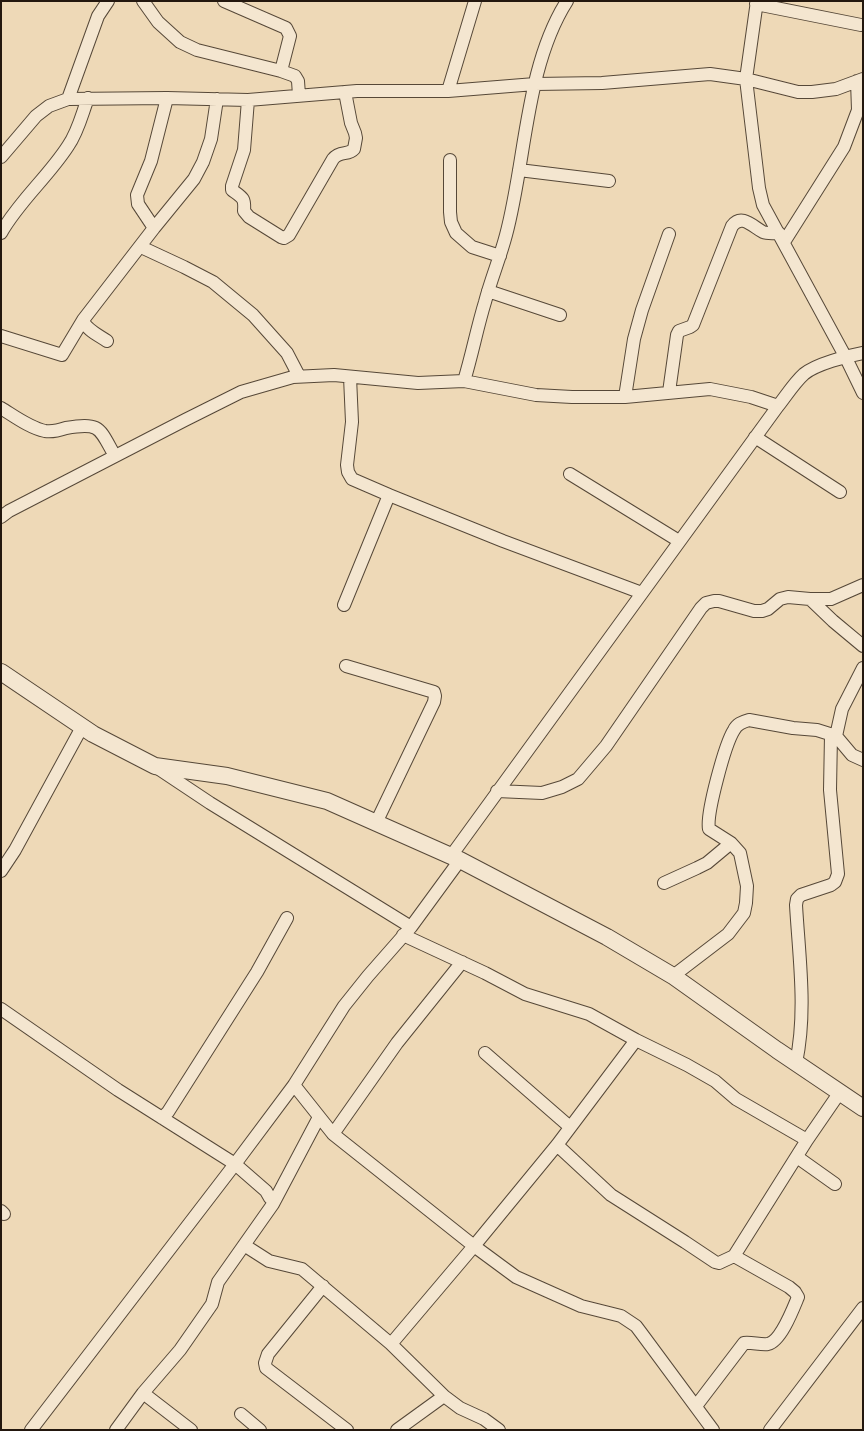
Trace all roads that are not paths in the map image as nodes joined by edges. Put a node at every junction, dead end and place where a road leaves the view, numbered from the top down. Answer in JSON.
{"nodes":[{"id":1,"x":144,"y":1,"type":"edge"},
{"id":2,"x":224,"y":1,"type":"edge"},
{"id":3,"x":475,"y":1,"type":"edge"},
{"id":4,"x":567,"y":1,"type":"edge"},
{"id":5,"x":107,"y":2,"type":"edge"},
{"id":6,"x":756,"y":2,"type":"edge"},
{"id":7,"x":861,"y":25,"type":"dead end"},
{"id":8,"x":281,"y":71,"type":"junction"},
{"id":9,"x":746,"y":79,"type":"junction"},
{"id":10,"x":860,"y":80,"type":"edge"},
{"id":11,"x":535,"y":84,"type":"junction"},
{"id":12,"x":448,"y":91,"type":"junction"},
{"id":13,"x":345,"y":92,"type":"junction"},
{"id":14,"x":299,"y":95,"type":"junction"},
{"id":15,"x":88,"y":98,"type":"junction"},
{"id":16,"x":167,"y":98,"type":"junction"},
{"id":17,"x":68,"y":99,"type":"junction"},
{"id":18,"x":217,"y":99,"type":"junction"},
{"id":19,"x":248,"y":100,"type":"junction"},
{"id":20,"x":2,"y":156,"type":"edge"},
{"id":21,"x":450,"y":160,"type":"dead end"},
{"id":22,"x":519,"y":170,"type":"junction"},
{"id":23,"x":609,"y":181,"type":"dead end"},
{"id":24,"x":154,"y":228,"type":"junction"},
{"id":25,"x":1,"y":233,"type":"edge"},
{"id":26,"x":669,"y":234,"type":"dead end"},
{"id":27,"x":776,"y":235,"type":"junction"},
{"id":28,"x":140,"y":247,"type":"junction"},
{"id":29,"x":500,"y":256,"type":"junction"},
{"id":30,"x":488,"y":291,"type":"junction"},
{"id":31,"x":560,"y":315,"type":"dead end"},
{"id":32,"x":83,"y":320,"type":"junction"},
{"id":33,"x":1,"y":336,"type":"edge"},
{"id":34,"x":107,"y":341,"type":"dead end"},
{"id":35,"x":863,"y":353,"type":"edge"},
{"id":36,"x":845,"y":356,"type":"junction"},
{"id":37,"x":299,"y":376,"type":"junction"},
{"id":38,"x":350,"y":377,"type":"junction"},
{"id":39,"x":464,"y":381,"type":"junction"},
{"id":40,"x":669,"y":392,"type":"junction"},
{"id":41,"x":863,"y":393,"type":"edge"},
{"id":42,"x":625,"y":397,"type":"junction"},
{"id":43,"x":778,"y":406,"type":"junction"},
{"id":44,"x":1,"y":408,"type":"edge"},
{"id":45,"x":755,"y":437,"type":"junction"},
{"id":46,"x":115,"y":456,"type":"junction"},
{"id":47,"x":570,"y":474,"type":"dead end"},
{"id":48,"x":840,"y":492,"type":"dead end"},
{"id":49,"x":388,"y":495,"type":"junction"},
{"id":50,"x":4,"y":510,"type":"edge"},
{"id":51,"x":680,"y":541,"type":"junction"},
{"id":52,"x":863,"y":585,"type":"edge"},
{"id":53,"x":642,"y":593,"type":"junction"},
{"id":54,"x":810,"y":599,"type":"junction"},
{"id":55,"x":344,"y":605,"type":"dead end"},
{"id":56,"x":863,"y":646,"type":"edge"},
{"id":57,"x":346,"y":666,"type":"dead end"},
{"id":58,"x":863,"y":668,"type":"edge"},
{"id":59,"x":1,"y":672,"type":"edge"},
{"id":60,"x":82,"y":727,"type":"junction"},
{"id":61,"x":833,"y":736,"type":"junction"},
{"id":62,"x":863,"y":760,"type":"edge"},
{"id":63,"x":150,"y":763,"type":"junction"},
{"id":64,"x":498,"y":791,"type":"junction"},
{"id":65,"x":376,"y":823,"type":"junction"},
{"id":66,"x":732,"y":843,"type":"junction"},
{"id":67,"x":455,"y":858,"type":"junction"},
{"id":68,"x":1,"y":871,"type":"edge"},
{"id":69,"x":664,"y":883,"type":"dead end"},
{"id":70,"x":287,"y":918,"type":"dead end"},
{"id":71,"x":407,"y":931,"type":"junction"},
{"id":72,"x":462,"y":962,"type":"junction"},
{"id":73,"x":673,"y":976,"type":"junction"},
{"id":74,"x":1,"y":1009,"type":"edge"},
{"id":75,"x":636,"y":1040,"type":"junction"},
{"id":76,"x":485,"y":1053,"type":"dead end"},
{"id":77,"x":796,"y":1063,"type":"junction"},
{"id":78,"x":294,"y":1085,"type":"junction"},
{"id":79,"x":840,"y":1092,"type":"junction"},
{"id":80,"x":863,"y":1108,"type":"edge"},
{"id":81,"x":319,"y":1117,"type":"junction"},
{"id":82,"x":162,"y":1118,"type":"junction"},
{"id":83,"x":570,"y":1127,"type":"junction"},
{"id":84,"x":333,"y":1134,"type":"junction"},
{"id":85,"x":807,"y":1140,"type":"junction"},
{"id":86,"x":557,"y":1145,"type":"junction"},
{"id":87,"x":797,"y":1157,"type":"junction"},
{"id":88,"x":235,"y":1164,"type":"junction"},
{"id":89,"x":835,"y":1184,"type":"dead end"},
{"id":90,"x":270,"y":1198,"type":"dead end"},
{"id":91,"x":244,"y":1246,"type":"junction"},
{"id":92,"x":474,"y":1246,"type":"junction"},
{"id":93,"x":734,"y":1256,"type":"junction"},
{"id":94,"x":323,"y":1286,"type":"junction"},
{"id":95,"x":863,"y":1308,"type":"edge"},
{"id":96,"x":391,"y":1344,"type":"junction"},
{"id":97,"x":143,"y":1393,"type":"junction"},
{"id":98,"x":444,"y":1396,"type":"junction"},
{"id":99,"x":696,"y":1406,"type":"junction"},
{"id":100,"x":241,"y":1414,"type":"dead end"},
{"id":101,"x":31,"y":1430,"type":"edge"},
{"id":102,"x":116,"y":1430,"type":"edge"},
{"id":103,"x":191,"y":1430,"type":"edge"},
{"id":104,"x":260,"y":1430,"type":"edge"},
{"id":105,"x":347,"y":1430,"type":"edge"},
{"id":106,"x":397,"y":1430,"type":"edge"},
{"id":107,"x":499,"y":1430,"type":"edge"},
{"id":108,"x":713,"y":1430,"type":"edge"},
{"id":109,"x":770,"y":1430,"type":"edge"}],
"edges":[{"from":1,"to":8,"type":"street"},
{"from":2,"to":8,"type":"street"},
{"from":3,"to":12,"type":"street"},
{"from":4,"to":11,"type":"street"},
{"from":5,"to":17,"type":"street"},
{"from":6,"to":7,"type":"street"},
{"from":6,"to":9,"type":"street"},
{"from":8,"to":14,"type":"street"},
{"from":9,"to":10,"type":"street"},
{"from":9,"to":11,"type":"street"},
{"from":9,"to":27,"type":"street"},
{"from":10,"to":27,"type":"street"},
{"from":11,"to":12,"type":"street"},
{"from":11,"to":22,"type":"street"},
{"from":12,"to":13,"type":"street"},
{"from":13,"to":14,"type":"street"},
{"from":13,"to":19,"type":"street"},
{"from":14,"to":19,"type":"street"},
{"from":15,"to":16,"type":"street"},
{"from":15,"to":17,"type":"street"},
{"from":15,"to":25,"type":"street"},
{"from":16,"to":18,"type":"street"},
{"from":16,"to":24,"type":"street"},
{"from":17,"to":20,"type":"street"},
{"from":18,"to":19,"type":"street"},
{"from":18,"to":24,"type":"street"},
{"from":21,"to":29,"type":"street"},
{"from":22,"to":23,"type":"street"},
{"from":22,"to":29,"type":"street"},
{"from":24,"to":28,"type":"street"},
{"from":26,"to":42,"type":"street"},
{"from":27,"to":36,"type":"street"},
{"from":27,"to":40,"type":"street"},
{"from":28,"to":32,"type":"street"},
{"from":28,"to":37,"type":"street"},
{"from":29,"to":30,"type":"street"},
{"from":30,"to":31,"type":"street"},
{"from":30,"to":39,"type":"street"},
{"from":32,"to":33,"type":"street"},
{"from":32,"to":34,"type":"street"},
{"from":35,"to":36,"type":"street"},
{"from":36,"to":41,"type":"street"},
{"from":36,"to":43,"type":"street"},
{"from":37,"to":38,"type":"street"},
{"from":37,"to":46,"type":"street"},
{"from":38,"to":39,"type":"street"},
{"from":38,"to":49,"type":"street"},
{"from":39,"to":42,"type":"street"},
{"from":40,"to":42,"type":"street"},
{"from":40,"to":43,"type":"street"},
{"from":43,"to":45,"type":"street"},
{"from":44,"to":46,"type":"street"},
{"from":45,"to":48,"type":"street"},
{"from":45,"to":51,"type":"street"},
{"from":46,"to":50,"type":"street"},
{"from":47,"to":51,"type":"street"},
{"from":49,"to":53,"type":"street"},
{"from":49,"to":55,"type":"street"},
{"from":51,"to":53,"type":"street"},
{"from":52,"to":54,"type":"street"},
{"from":53,"to":64,"type":"street"},
{"from":54,"to":56,"type":"street"},
{"from":54,"to":64,"type":"street"},
{"from":57,"to":65,"type":"street"},
{"from":58,"to":61,"type":"street"},
{"from":59,"to":60,"type":"street"},
{"from":60,"to":63,"type":"street"},
{"from":60,"to":68,"type":"street"},
{"from":61,"to":62,"type":"street"},
{"from":61,"to":66,"type":"street"},
{"from":61,"to":77,"type":"street"},
{"from":63,"to":65,"type":"street"},
{"from":63,"to":71,"type":"street"},
{"from":64,"to":67,"type":"street"},
{"from":65,"to":67,"type":"street"},
{"from":66,"to":69,"type":"street"},
{"from":66,"to":73,"type":"street"},
{"from":67,"to":71,"type":"street"},
{"from":67,"to":73,"type":"street"},
{"from":70,"to":82,"type":"street"},
{"from":71,"to":72,"type":"street"},
{"from":71,"to":78,"type":"street"},
{"from":72,"to":75,"type":"street"},
{"from":72,"to":84,"type":"street"},
{"from":73,"to":77,"type":"street"},
{"from":74,"to":82,"type":"street"},
{"from":75,"to":83,"type":"street"},
{"from":75,"to":85,"type":"street"},
{"from":76,"to":83,"type":"street"},
{"from":77,"to":79,"type":"street"},
{"from":78,"to":81,"type":"street"},
{"from":78,"to":88,"type":"street"},
{"from":79,"to":80,"type":"street"},
{"from":79,"to":85,"type":"street"},
{"from":81,"to":84,"type":"street"},
{"from":81,"to":91,"type":"street"},
{"from":82,"to":88,"type":"street"},
{"from":83,"to":86,"type":"street"},
{"from":84,"to":92,"type":"street"},
{"from":85,"to":87,"type":"street"},
{"from":86,"to":92,"type":"street"},
{"from":86,"to":93,"type":"street"},
{"from":87,"to":89,"type":"street"},
{"from":87,"to":93,"type":"street"},
{"from":88,"to":90,"type":"street"},
{"from":88,"to":101,"type":"street"},
{"from":91,"to":94,"type":"street"},
{"from":91,"to":97,"type":"street"},
{"from":92,"to":96,"type":"street"},
{"from":92,"to":99,"type":"street"},
{"from":93,"to":99,"type":"street"},
{"from":94,"to":96,"type":"street"},
{"from":94,"to":105,"type":"street"},
{"from":95,"to":109,"type":"street"},
{"from":96,"to":98,"type":"street"},
{"from":97,"to":102,"type":"street"},
{"from":97,"to":103,"type":"street"},
{"from":98,"to":106,"type":"street"},
{"from":98,"to":107,"type":"street"},
{"from":99,"to":108,"type":"street"},
{"from":100,"to":104,"type":"street"}]}
